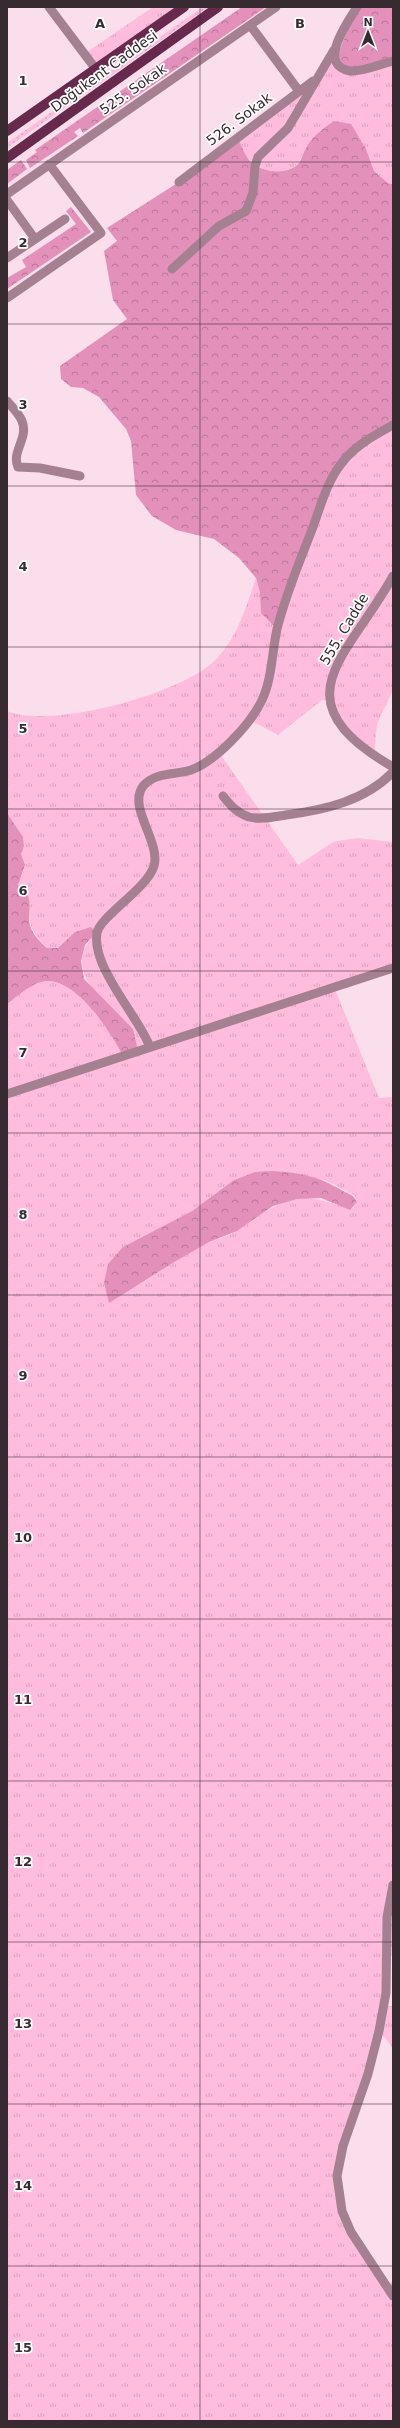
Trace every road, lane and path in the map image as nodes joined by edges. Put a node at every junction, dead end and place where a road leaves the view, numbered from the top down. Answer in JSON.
{"nodes":[{"id":1,"x":49,"y":7,"type":"edge"},
{"id":2,"x":184,"y":7,"type":"edge"},
{"id":3,"x":218,"y":7,"type":"edge"},
{"id":4,"x":276,"y":7,"type":"edge"},
{"id":5,"x":357,"y":7,"type":"edge"},
{"id":6,"x":250,"y":25,"type":"junction"},
{"id":7,"x":334,"y":50,"type":"junction"},
{"id":8,"x":393,"y":61,"type":"edge"},
{"id":9,"x":95,"y":68,"type":"junction"},
{"id":10,"x":316,"y":79,"type":"junction"},
{"id":11,"x":299,"y":91,"type":"junction"},
{"id":12,"x":7,"y":131,"type":"edge"},
{"id":13,"x":7,"y":158,"type":"edge"},
{"id":14,"x":49,"y":164,"type":"junction"},
{"id":15,"x":179,"y":182,"type":"dead end"},
{"id":16,"x":7,"y":194,"type":"edge"},
{"id":17,"x":7,"y":200,"type":"edge"},
{"id":18,"x":65,"y":218,"type":"dead end"},
{"id":19,"x":34,"y":239,"type":"junction"},
{"id":20,"x":7,"y":258,"type":"edge"},
{"id":21,"x":172,"y":269,"type":"dead end"},
{"id":22,"x":7,"y":298,"type":"edge"},
{"id":23,"x":7,"y":400,"type":"edge"},
{"id":24,"x":393,"y":425,"type":"edge"},
{"id":25,"x":80,"y":476,"type":"dead end"},
{"id":26,"x":393,"y":576,"type":"edge"},
{"id":27,"x":393,"y":768,"type":"edge"},
{"id":28,"x":393,"y":772,"type":"edge"},
{"id":29,"x":223,"y":796,"type":"dead end"},
{"id":30,"x":393,"y":968,"type":"edge"},
{"id":31,"x":150,"y":1047,"type":"junction"},
{"id":32,"x":7,"y":1094,"type":"edge"},
{"id":33,"x":393,"y":1885,"type":"edge"},
{"id":34,"x":393,"y":2296,"type":"edge"}],
"edges":[{"from":1,"to":9,"type":"street"},
{"from":2,"to":9,"type":"main road","name":"Doğukent Caddesi"},
{"from":3,"to":13,"type":"main road","name":"Doğukent Caddesi"},
{"from":4,"to":6,"type":"street","name":"525. Sokak"},
{"from":5,"to":7,"type":"street"},
{"from":6,"to":11,"type":"street"},
{"from":6,"to":14,"type":"street","name":"525. Sokak"},
{"from":7,"to":8,"type":"street"},
{"from":7,"to":10,"type":"street"},
{"from":9,"to":12,"type":"main road","name":"Doğukent Caddesi"},
{"from":10,"to":11,"type":"street","name":"526. Sokak"},
{"from":10,"to":21,"type":"street"},
{"from":11,"to":15,"type":"street","name":"526. Sokak"},
{"from":14,"to":16,"type":"street","name":"525. Sokak"},
{"from":14,"to":22,"type":"street"},
{"from":17,"to":19,"type":"street"},
{"from":18,"to":19,"type":"street"},
{"from":19,"to":20,"type":"street"},
{"from":23,"to":25,"type":"street"},
{"from":24,"to":31,"type":"street"},
{"from":26,"to":27,"type":"street","name":"555. Cadde"},
{"from":28,"to":29,"type":"street"},
{"from":30,"to":31,"type":"street"},
{"from":31,"to":32,"type":"street"},
{"from":33,"to":34,"type":"street"}]}
